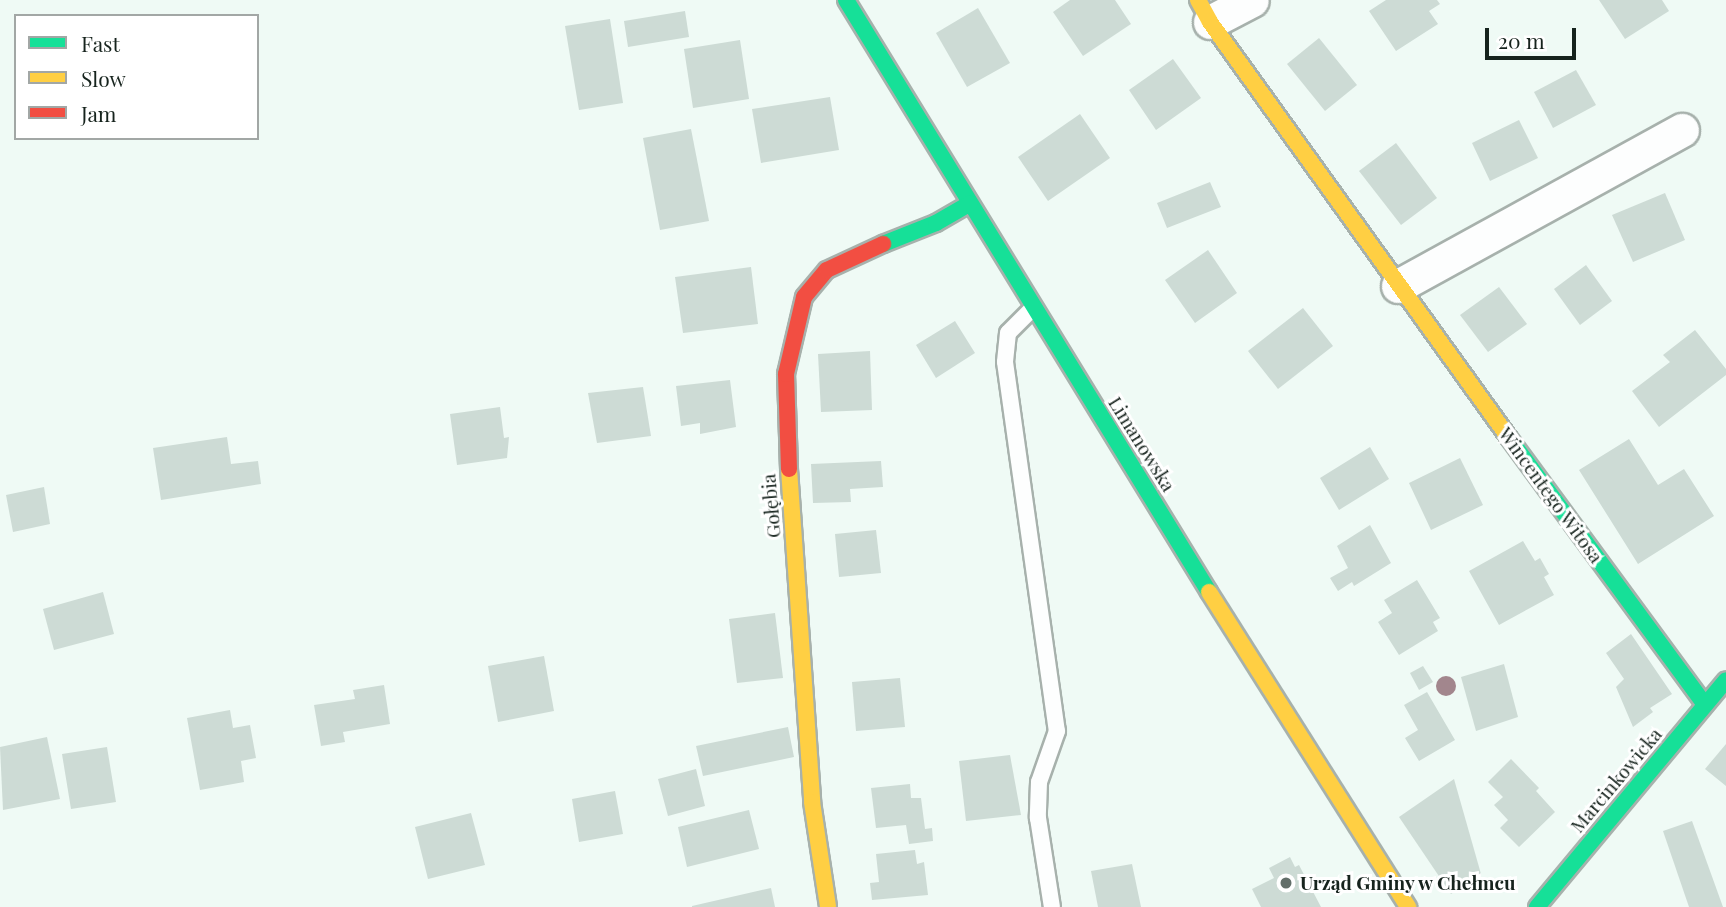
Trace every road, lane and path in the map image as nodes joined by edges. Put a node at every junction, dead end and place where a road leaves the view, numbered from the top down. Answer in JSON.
{"nodes":[{"id":1,"x":846,"y":0,"type":"edge"},
{"id":2,"x":1252,"y":0,"type":"edge"},
{"id":3,"x":1204,"y":11,"type":"edge"},
{"id":4,"x":1682,"y":130,"type":"dead end"},
{"id":5,"x":970,"y":203,"type":"junction"},
{"id":6,"x":1398,"y":286,"type":"junction"},
{"id":7,"x":1033,"y":308,"type":"junction"},
{"id":8,"x":1726,"y":680,"type":"edge"},
{"id":9,"x":1705,"y":705,"type":"junction"},
{"id":10,"x":828,"y":907,"type":"edge"},
{"id":11,"x":1052,"y":907,"type":"edge"},
{"id":12,"x":1408,"y":907,"type":"edge"},
{"id":13,"x":1537,"y":907,"type":"edge"}],
"edges":[{"from":1,"to":5,"type":"street","name":"Limanowska"},
{"from":2,"to":3,"type":"street"},
{"from":3,"to":6,"type":"street","name":"Wincentego Witosa"},
{"from":4,"to":6,"type":"street"},
{"from":5,"to":7,"type":"street","name":"Limanowska"},
{"from":5,"to":10,"type":"street","name":"Gołębia"},
{"from":6,"to":9,"type":"street","name":"Wincentego Witosa"},
{"from":7,"to":11,"type":"lane"},
{"from":7,"to":12,"type":"street","name":"Limanowska"},
{"from":8,"to":9,"type":"street","name":"Marcinkowicka"},
{"from":9,"to":13,"type":"street","name":"Marcinkowicka"}]}
